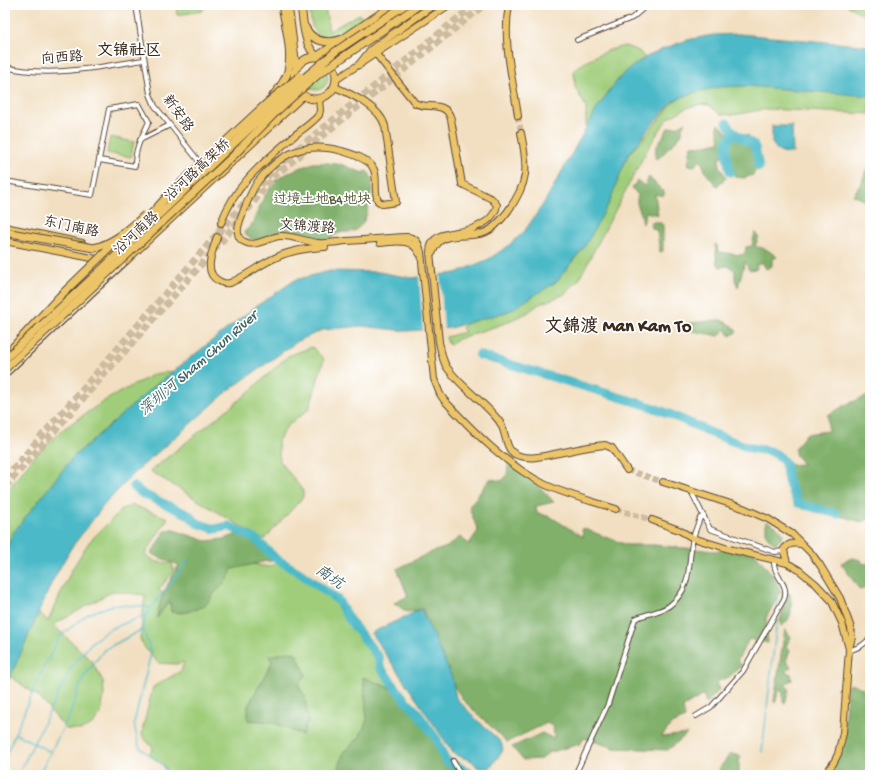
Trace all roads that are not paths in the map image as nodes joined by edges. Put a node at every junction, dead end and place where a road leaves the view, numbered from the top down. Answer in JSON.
{"nodes":[{"id":1,"x":136,"y":5,"type":"edge"},
{"id":2,"x":282,"y":5,"type":"edge"},
{"id":3,"x":288,"y":5,"type":"edge"},
{"id":4,"x":300,"y":5,"type":"edge"},
{"id":5,"x":392,"y":5,"type":"edge"},
{"id":6,"x":405,"y":5,"type":"edge"},
{"id":7,"x":419,"y":5,"type":"edge"},
{"id":8,"x":433,"y":5,"type":"edge"},
{"id":9,"x":449,"y":5,"type":"edge"},
{"id":10,"x":509,"y":5,"type":"edge"},
{"id":11,"x":647,"y":5,"type":"edge"},
{"id":12,"x":304,"y":24,"type":"junction"},
{"id":13,"x":343,"y":39,"type":"junction"},
{"id":14,"x":577,"y":40,"type":"dead end"},
{"id":15,"x":336,"y":51,"type":"junction"},
{"id":16,"x":376,"y":54,"type":"junction"},
{"id":17,"x":317,"y":56,"type":"junction"},
{"id":18,"x":144,"y":60,"type":"junction"},
{"id":19,"x":360,"y":64,"type":"junction"},
{"id":20,"x":5,"y":67,"type":"edge"},
{"id":21,"x":296,"y":67,"type":"junction"},
{"id":22,"x":294,"y":82,"type":"junction"},
{"id":23,"x":336,"y":83,"type":"junction"},
{"id":24,"x":303,"y":96,"type":"junction"},
{"id":25,"x":319,"y":99,"type":"junction"},
{"id":26,"x":267,"y":103,"type":"junction"},
{"id":27,"x":518,"y":116,"type":"tunnel mouth"},
{"id":28,"x":170,"y":125,"type":"junction"},
{"id":29,"x":521,"y":133,"type":"tunnel mouth"},
{"id":30,"x":139,"y":140,"type":"junction"},
{"id":31,"x":99,"y":160,"type":"junction"},
{"id":32,"x":203,"y":167,"type":"junction"},
{"id":33,"x":213,"y":180,"type":"junction"},
{"id":34,"x":11,"y":182,"type":"dead end"},
{"id":35,"x":170,"y":192,"type":"junction"},
{"id":36,"x":222,"y":223,"type":"tunnel mouth"},
{"id":37,"x":5,"y":227,"type":"edge"},
{"id":38,"x":5,"y":232,"type":"edge"},
{"id":39,"x":126,"y":232,"type":"junction"},
{"id":40,"x":217,"y":237,"type":"tunnel mouth"},
{"id":41,"x":5,"y":241,"type":"edge"},
{"id":42,"x":113,"y":250,"type":"junction"},
{"id":43,"x":126,"y":261,"type":"junction"},
{"id":44,"x":103,"y":263,"type":"junction"},
{"id":45,"x":432,"y":263,"type":"junction"},
{"id":46,"x":422,"y":265,"type":"junction"},
{"id":47,"x":13,"y":347,"type":"junction"},
{"id":48,"x":5,"y":355,"type":"edge"},
{"id":49,"x":5,"y":359,"type":"edge"},
{"id":50,"x":5,"y":369,"type":"edge"},
{"id":51,"x":5,"y":374,"type":"edge"},
{"id":52,"x":627,"y":470,"type":"tunnel mouth"},
{"id":53,"x":663,"y":482,"type":"tunnel mouth"},
{"id":54,"x":693,"y":495,"type":"dead end"},
{"id":55,"x":616,"y":509,"type":"tunnel mouth"},
{"id":56,"x":704,"y":516,"type":"junction"},
{"id":57,"x":652,"y":520,"type":"tunnel mouth"},
{"id":58,"x":693,"y":538,"type":"junction"},
{"id":59,"x":801,"y":544,"type":"junction"},
{"id":60,"x":784,"y":552,"type":"junction"},
{"id":61,"x":777,"y":560,"type":"junction"},
{"id":62,"x":787,"y":563,"type":"junction"},
{"id":63,"x":870,"y":639,"type":"edge"},
{"id":64,"x":849,"y":650,"type":"junction"},
{"id":65,"x":696,"y":716,"type":"dead end"},
{"id":66,"x":454,"y":761,"type":"dead end"},
{"id":67,"x":461,"y":775,"type":"edge"},
{"id":68,"x":575,"y":775,"type":"edge"},
{"id":69,"x":825,"y":775,"type":"edge"}],
"edges":[{"from":1,"to":18,"type":"street","name":"新安路"},
{"from":2,"to":26,"type":"highway","bridge":true},
{"from":3,"to":21,"type":"highway"},
{"from":4,"to":12,"type":"highway"},
{"from":5,"to":13,"type":"main road"},
{"from":6,"to":15,"type":"highway","name":"沿河路高架桥","bridge":true},
{"from":7,"to":50,"type":"highway","name":"沿河路高架桥","bridge":true},
{"from":8,"to":19,"type":"highway"},
{"from":9,"to":16,"type":"main road"},
{"from":10,"to":27,"type":"main road"},
{"from":11,"to":14,"type":"street"},
{"from":12,"to":13,"type":"highway"},
{"from":12,"to":17,"type":"highway"},
{"from":13,"to":17,"type":"main road"},
{"from":15,"to":26,"type":"highway","bridge":true},
{"from":15,"to":44,"type":"highway","name":"沿河路高架桥","bridge":true},
{"from":16,"to":19,"type":"main road"},
{"from":16,"to":45,"type":"main road"},
{"from":17,"to":21,"type":"highway"},
{"from":17,"to":23,"type":"highway"},
{"from":18,"to":20,"type":"street","name":"向西路"},
{"from":18,"to":28,"type":"street","name":"新安路"},
{"from":19,"to":23,"type":"main road"},
{"from":21,"to":22,"type":"highway"},
{"from":22,"to":24,"type":"highway"},
{"from":22,"to":32,"type":"main road","name":"沿河南路"},
{"from":23,"to":25,"type":"highway"},
{"from":23,"to":46,"type":"main road","name":"文锦渡路"},
{"from":24,"to":25,"type":"highway"},
{"from":24,"to":33,"type":"main road","name":"沿河南路"},
{"from":25,"to":36,"type":"main road"},
{"from":26,"to":35,"type":"highway","bridge":true},
{"from":28,"to":30,"type":"street"},
{"from":28,"to":32,"type":"street","name":"新安路"},
{"from":29,"to":45,"type":"main road"},
{"from":30,"to":31,"type":"street"},
{"from":30,"to":31,"type":"street"},
{"from":31,"to":34,"type":"street"},
{"from":32,"to":33,"type":"street","name":"新安路"},
{"from":32,"to":42,"type":"main road","name":"沿河南路"},
{"from":33,"to":43,"type":"main road","name":"沿河南路"},
{"from":35,"to":39,"type":"highway","bridge":true},
{"from":35,"to":44,"type":"highway","bridge":true},
{"from":37,"to":42,"type":"main road","name":"东门南路"},
{"from":38,"to":39,"type":"highway","bridge":true},
{"from":39,"to":47,"type":"highway","bridge":true},
{"from":40,"to":46,"type":"main road","name":"文锦渡路"},
{"from":41,"to":44,"type":"main road","name":"东门南路"},
{"from":42,"to":43,"type":"main road","name":"东门南路"},
{"from":42,"to":44,"type":"main road","name":"沿河南路"},
{"from":43,"to":44,"type":"main road","name":"东门南路"},
{"from":43,"to":51,"type":"main road","name":"沿河南路"},
{"from":44,"to":47,"type":"main road","name":"沿河南路"},
{"from":44,"to":49,"type":"highway","name":"沿河路高架桥","bridge":true},
{"from":45,"to":52,"type":"main road"},
{"from":46,"to":55,"type":"main road"},
{"from":47,"to":48,"type":"main road","name":"沿河南路"},
{"from":53,"to":59,"type":"main road"},
{"from":54,"to":56,"type":"street"},
{"from":56,"to":58,"type":"street"},
{"from":56,"to":60,"type":"street"},
{"from":57,"to":58,"type":"main road"},
{"from":58,"to":61,"type":"main road"},
{"from":58,"to":68,"type":"street"},
{"from":59,"to":60,"type":"main road"},
{"from":59,"to":64,"type":"main road"},
{"from":60,"to":62,"type":"main road"},
{"from":61,"to":62,"type":"main road"},
{"from":61,"to":65,"type":"street"},
{"from":62,"to":64,"type":"main road"},
{"from":63,"to":64,"type":"street"},
{"from":64,"to":69,"type":"main road"},
{"from":66,"to":67,"type":"street"}]}
